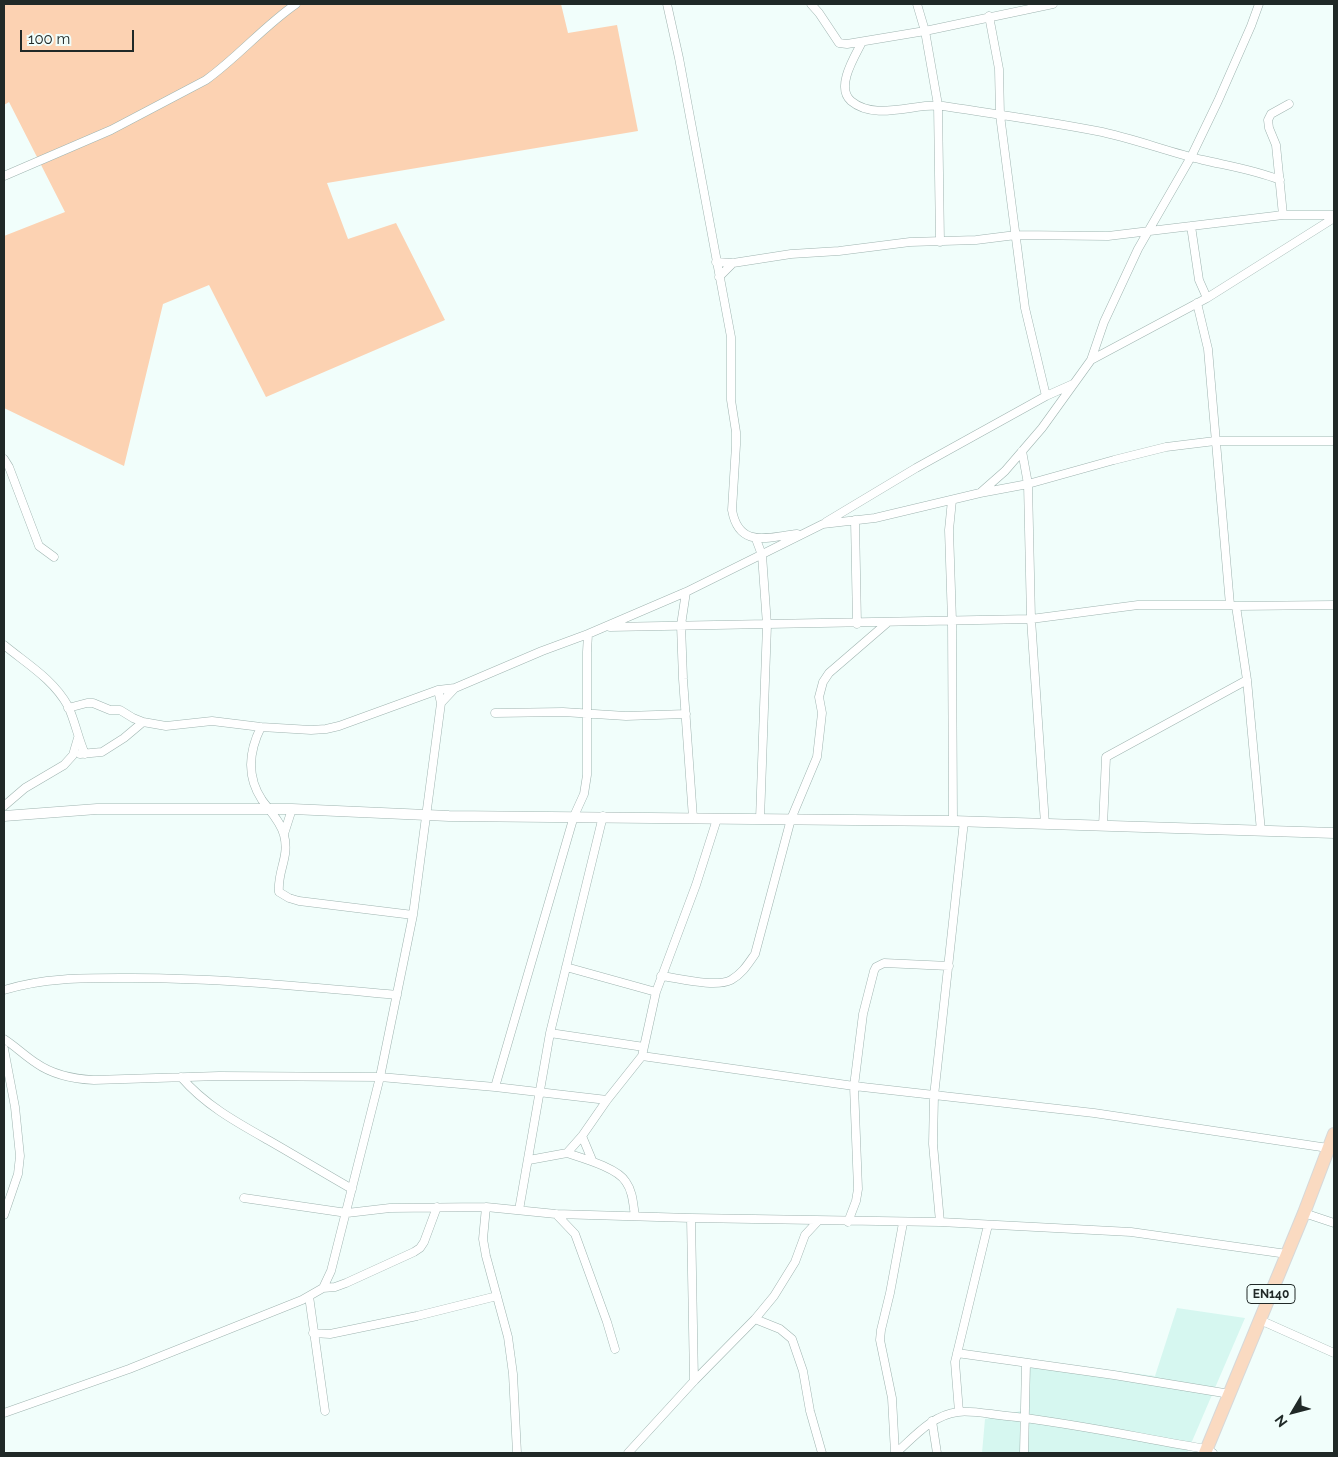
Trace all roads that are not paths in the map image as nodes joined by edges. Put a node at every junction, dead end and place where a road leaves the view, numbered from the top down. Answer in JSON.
{"nodes":[{"id":1,"x":296,"y":4,"type":"edge"},
{"id":2,"x":667,"y":4,"type":"edge"},
{"id":3,"x":811,"y":4,"type":"edge"},
{"id":4,"x":917,"y":4,"type":"edge"},
{"id":5,"x":1053,"y":4,"type":"edge"},
{"id":6,"x":1259,"y":4,"type":"edge"},
{"id":7,"x":989,"y":16,"type":"junction"},
{"id":8,"x":924,"y":31,"type":"junction"},
{"id":9,"x":862,"y":42,"type":"junction"},
{"id":10,"x":1289,"y":104,"type":"dead end"},
{"id":11,"x":938,"y":105,"type":"junction"},
{"id":12,"x":1000,"y":115,"type":"junction"},
{"id":13,"x":1191,"y":157,"type":"junction"},
{"id":14,"x":1279,"y":167,"type":"junction"},
{"id":15,"x":1268,"y":175,"type":"junction"},
{"id":16,"x":4,"y":176,"type":"edge"},
{"id":17,"x":1280,"y":180,"type":"junction"},
{"id":18,"x":1283,"y":215,"type":"junction"},
{"id":19,"x":1334,"y":217,"type":"edge"},
{"id":20,"x":1191,"y":226,"type":"junction"},
{"id":21,"x":1148,"y":232,"type":"junction"},
{"id":22,"x":1016,"y":236,"type":"junction"},
{"id":23,"x":940,"y":242,"type":"junction"},
{"id":24,"x":716,"y":262,"type":"junction"},
{"id":25,"x":733,"y":263,"type":"junction"},
{"id":26,"x":719,"y":277,"type":"junction"},
{"id":27,"x":1207,"y":298,"type":"junction"},
{"id":28,"x":1197,"y":303,"type":"junction"},
{"id":29,"x":1090,"y":360,"type":"junction"},
{"id":30,"x":1075,"y":383,"type":"junction"},
{"id":31,"x":1046,"y":396,"type":"junction"},
{"id":32,"x":1215,"y":441,"type":"junction"},
{"id":33,"x":1334,"y":441,"type":"edge"},
{"id":34,"x":1022,"y":451,"type":"junction"},
{"id":35,"x":4,"y":459,"type":"edge"},
{"id":36,"x":1028,"y":484,"type":"junction"},
{"id":37,"x":980,"y":493,"type":"junction"},
{"id":38,"x":952,"y":500,"type":"junction"},
{"id":39,"x":856,"y":520,"type":"junction"},
{"id":40,"x":823,"y":524,"type":"junction"},
{"id":41,"x":802,"y":533,"type":"junction"},
{"id":42,"x":756,"y":539,"type":"junction"},
{"id":43,"x":762,"y":555,"type":"junction"},
{"id":44,"x":54,"y":557,"type":"dead end"},
{"id":45,"x":686,"y":592,"type":"junction"},
{"id":46,"x":1334,"y":605,"type":"edge"},
{"id":47,"x":1233,"y":606,"type":"junction"},
{"id":48,"x":1031,"y":619,"type":"junction"},
{"id":49,"x":952,"y":621,"type":"junction"},
{"id":50,"x":887,"y":623,"type":"junction"},
{"id":51,"x":858,"y":624,"type":"junction"},
{"id":52,"x":681,"y":625,"type":"junction"},
{"id":53,"x":767,"y":625,"type":"junction"},
{"id":54,"x":605,"y":628,"type":"junction"},
{"id":55,"x":588,"y":634,"type":"junction"},
{"id":56,"x":4,"y":645,"type":"edge"},
{"id":57,"x":1247,"y":680,"type":"junction"},
{"id":58,"x":455,"y":688,"type":"junction"},
{"id":59,"x":438,"y":690,"type":"junction"},
{"id":60,"x":441,"y":703,"type":"junction"},
{"id":61,"x":68,"y":708,"type":"junction"},
{"id":62,"x":495,"y":714,"type":"dead end"},
{"id":63,"x":588,"y":714,"type":"junction"},
{"id":64,"x":686,"y":714,"type":"junction"},
{"id":65,"x":143,"y":722,"type":"junction"},
{"id":66,"x":262,"y":727,"type":"junction"},
{"id":67,"x":78,"y":738,"type":"junction"},
{"id":68,"x":85,"y":754,"type":"junction"},
{"id":69,"x":73,"y":755,"type":"junction"},
{"id":70,"x":4,"y":806,"type":"edge"},
{"id":71,"x":270,"y":809,"type":"junction"},
{"id":72,"x":292,"y":809,"type":"junction"},
{"id":73,"x":427,"y":815,"type":"junction"},
{"id":74,"x":4,"y":816,"type":"edge"},
{"id":75,"x":574,"y":816,"type":"junction"},
{"id":76,"x":603,"y":816,"type":"junction"},
{"id":77,"x":693,"y":818,"type":"junction"},
{"id":78,"x":718,"y":819,"type":"junction"},
{"id":79,"x":791,"y":819,"type":"junction"},
{"id":80,"x":760,"y":820,"type":"junction"},
{"id":81,"x":959,"y":821,"type":"junction"},
{"id":82,"x":1045,"y":824,"type":"junction"},
{"id":83,"x":1103,"y":826,"type":"junction"},
{"id":84,"x":1262,"y":831,"type":"junction"},
{"id":85,"x":1334,"y":833,"type":"edge"},
{"id":86,"x":284,"y":834,"type":"junction"},
{"id":87,"x":414,"y":915,"type":"junction"},
{"id":88,"x":949,"y":966,"type":"junction"},
{"id":89,"x":566,"y":967,"type":"junction"},
{"id":90,"x":661,"y":976,"type":"junction"},
{"id":91,"x":4,"y":990,"type":"edge"},
{"id":92,"x":656,"y":992,"type":"junction"},
{"id":93,"x":397,"y":995,"type":"junction"},
{"id":94,"x":550,"y":1032,"type":"junction"},
{"id":95,"x":5,"y":1044,"type":"edge"},
{"id":96,"x":644,"y":1047,"type":"junction"},
{"id":97,"x":642,"y":1056,"type":"junction"},
{"id":98,"x":180,"y":1077,"type":"junction"},
{"id":99,"x":380,"y":1077,"type":"junction"},
{"id":100,"x":854,"y":1086,"type":"junction"},
{"id":101,"x":495,"y":1087,"type":"junction"},
{"id":102,"x":540,"y":1092,"type":"junction"},
{"id":103,"x":934,"y":1096,"type":"junction"},
{"id":104,"x":607,"y":1100,"type":"junction"},
{"id":105,"x":1334,"y":1134,"type":"edge"},
{"id":106,"x":582,"y":1136,"type":"junction"},
{"id":107,"x":1328,"y":1148,"type":"junction"},
{"id":108,"x":567,"y":1153,"type":"junction"},
{"id":109,"x":529,"y":1160,"type":"junction"},
{"id":110,"x":592,"y":1160,"type":"junction"},
{"id":111,"x":352,"y":1189,"type":"junction"},
{"id":112,"x":244,"y":1198,"type":"dead end"},
{"id":113,"x":437,"y":1207,"type":"junction"},
{"id":114,"x":486,"y":1207,"type":"junction"},
{"id":115,"x":519,"y":1210,"type":"junction"},
{"id":116,"x":347,"y":1213,"type":"junction"},
{"id":117,"x":1304,"y":1213,"type":"junction"},
{"id":118,"x":556,"y":1214,"type":"junction"},
{"id":119,"x":4,"y":1215,"type":"edge"},
{"id":120,"x":635,"y":1216,"type":"junction"},
{"id":121,"x":691,"y":1218,"type":"junction"},
{"id":122,"x":793,"y":1220,"type":"junction"},
{"id":123,"x":818,"y":1221,"type":"junction"},
{"id":124,"x":848,"y":1222,"type":"junction"},
{"id":125,"x":940,"y":1222,"type":"junction"},
{"id":126,"x":903,"y":1223,"type":"junction"},
{"id":127,"x":1334,"y":1223,"type":"edge"},
{"id":128,"x":988,"y":1225,"type":"junction"},
{"id":129,"x":805,"y":1235,"type":"junction"},
{"id":130,"x":1287,"y":1254,"type":"junction"},
{"id":131,"x":323,"y":1288,"type":"junction"},
{"id":132,"x":309,"y":1296,"type":"junction"},
{"id":133,"x":497,"y":1296,"type":"junction"},
{"id":134,"x":755,"y":1319,"type":"junction"},
{"id":135,"x":1260,"y":1320,"type":"junction"},
{"id":136,"x":314,"y":1333,"type":"junction"},
{"id":137,"x":615,"y":1349,"type":"dead end"},
{"id":138,"x":957,"y":1353,"type":"junction"},
{"id":139,"x":1334,"y":1353,"type":"edge"},
{"id":140,"x":1026,"y":1363,"type":"junction"},
{"id":141,"x":694,"y":1381,"type":"junction"},
{"id":142,"x":1230,"y":1394,"type":"junction"},
{"id":143,"x":325,"y":1412,"type":"dead end"},
{"id":144,"x":958,"y":1412,"type":"junction"},
{"id":145,"x":4,"y":1413,"type":"edge"},
{"id":146,"x":1025,"y":1418,"type":"junction"},
{"id":147,"x":932,"y":1421,"type":"junction"},
{"id":148,"x":1208,"y":1452,"type":"edge"},
{"id":149,"x":517,"y":1453,"type":"edge"},
{"id":150,"x":628,"y":1453,"type":"edge"},
{"id":151,"x":822,"y":1453,"type":"edge"},
{"id":152,"x":896,"y":1453,"type":"edge"},
{"id":153,"x":938,"y":1453,"type":"edge"},
{"id":154,"x":1024,"y":1453,"type":"edge"}],
"edges":[{"from":1,"to":16,"type":"street"},
{"from":2,"to":24,"type":"street"},
{"from":3,"to":9,"type":"street"},
{"from":4,"to":8,"type":"street"},
{"from":5,"to":7,"type":"street"},
{"from":6,"to":13,"type":"street"},
{"from":7,"to":8,"type":"street"},
{"from":7,"to":12,"type":"street"},
{"from":8,"to":9,"type":"street"},
{"from":8,"to":11,"type":"street"},
{"from":9,"to":11,"type":"street"},
{"from":10,"to":14,"type":"street"},
{"from":11,"to":12,"type":"street"},
{"from":11,"to":23,"type":"street"},
{"from":12,"to":13,"type":"street"},
{"from":12,"to":22,"type":"street"},
{"from":13,"to":15,"type":"street"},
{"from":13,"to":21,"type":"street"},
{"from":14,"to":15,"type":"street"},
{"from":14,"to":17,"type":"street"},
{"from":15,"to":17,"type":"street"},
{"from":17,"to":18,"type":"street"},
{"from":18,"to":19,"type":"street"},
{"from":18,"to":20,"type":"street"},
{"from":19,"to":27,"type":"street"},
{"from":20,"to":21,"type":"street"},
{"from":20,"to":27,"type":"street"},
{"from":21,"to":22,"type":"street"},
{"from":21,"to":29,"type":"street"},
{"from":22,"to":23,"type":"street"},
{"from":22,"to":31,"type":"street"},
{"from":23,"to":25,"type":"street"},
{"from":24,"to":25,"type":"street"},
{"from":24,"to":26,"type":"street"},
{"from":25,"to":26,"type":"street"},
{"from":26,"to":42,"type":"street"},
{"from":27,"to":28,"type":"street"},
{"from":28,"to":29,"type":"street"},
{"from":28,"to":32,"type":"street"},
{"from":29,"to":30,"type":"street"},
{"from":30,"to":31,"type":"street"},
{"from":30,"to":34,"type":"street"},
{"from":31,"to":40,"type":"street"},
{"from":32,"to":33,"type":"street"},
{"from":32,"to":36,"type":"street"},
{"from":32,"to":47,"type":"street"},
{"from":34,"to":36,"type":"street"},
{"from":34,"to":37,"type":"street"},
{"from":35,"to":44,"type":"street"},
{"from":36,"to":37,"type":"street"},
{"from":36,"to":48,"type":"street"},
{"from":37,"to":38,"type":"street"},
{"from":38,"to":39,"type":"street"},
{"from":38,"to":49,"type":"street"},
{"from":39,"to":40,"type":"street"},
{"from":39,"to":51,"type":"street"},
{"from":40,"to":41,"type":"street"},
{"from":41,"to":42,"type":"street"},
{"from":41,"to":43,"type":"street"},
{"from":42,"to":43,"type":"street"},
{"from":43,"to":45,"type":"street"},
{"from":43,"to":53,"type":"street"},
{"from":45,"to":52,"type":"street"},
{"from":45,"to":54,"type":"street"},
{"from":46,"to":47,"type":"street"},
{"from":47,"to":48,"type":"street"},
{"from":47,"to":57,"type":"street"},
{"from":48,"to":49,"type":"street"},
{"from":48,"to":82,"type":"street"},
{"from":49,"to":50,"type":"street"},
{"from":49,"to":81,"type":"street"},
{"from":50,"to":51,"type":"street"},
{"from":50,"to":79,"type":"street"},
{"from":51,"to":53,"type":"street"},
{"from":52,"to":53,"type":"street"},
{"from":52,"to":54,"type":"street"},
{"from":52,"to":64,"type":"street"},
{"from":53,"to":80,"type":"street"},
{"from":54,"to":55,"type":"street"},
{"from":55,"to":58,"type":"street"},
{"from":55,"to":63,"type":"street"},
{"from":56,"to":61,"type":"street"},
{"from":57,"to":83,"type":"street"},
{"from":57,"to":84,"type":"street"},
{"from":58,"to":59,"type":"street"},
{"from":58,"to":60,"type":"street"},
{"from":59,"to":60,"type":"street"},
{"from":59,"to":66,"type":"street"},
{"from":60,"to":73,"type":"street"},
{"from":61,"to":65,"type":"street"},
{"from":61,"to":67,"type":"street"},
{"from":62,"to":63,"type":"street"},
{"from":63,"to":64,"type":"street"},
{"from":63,"to":75,"type":"street"},
{"from":64,"to":77,"type":"street"},
{"from":65,"to":66,"type":"street"},
{"from":65,"to":68,"type":"street"},
{"from":66,"to":71,"type":"street"},
{"from":67,"to":68,"type":"street"},
{"from":67,"to":69,"type":"street"},
{"from":68,"to":69,"type":"street"},
{"from":69,"to":70,"type":"street"},
{"from":71,"to":72,"type":"street"},
{"from":71,"to":74,"type":"street"},
{"from":71,"to":86,"type":"street"},
{"from":72,"to":73,"type":"street"},
{"from":72,"to":86,"type":"street"},
{"from":73,"to":75,"type":"street"},
{"from":73,"to":87,"type":"street"},
{"from":75,"to":76,"type":"street"},
{"from":75,"to":101,"type":"street"},
{"from":76,"to":77,"type":"street"},
{"from":76,"to":89,"type":"street"},
{"from":77,"to":78,"type":"street"},
{"from":78,"to":80,"type":"street"},
{"from":78,"to":90,"type":"street"},
{"from":79,"to":80,"type":"street"},
{"from":79,"to":81,"type":"street"},
{"from":79,"to":90,"type":"street"},
{"from":81,"to":82,"type":"street"},
{"from":81,"to":88,"type":"street"},
{"from":82,"to":83,"type":"street"},
{"from":83,"to":84,"type":"street"},
{"from":84,"to":85,"type":"street"},
{"from":86,"to":87,"type":"street"},
{"from":87,"to":93,"type":"street"},
{"from":88,"to":100,"type":"street"},
{"from":88,"to":103,"type":"street"},
{"from":89,"to":92,"type":"street"},
{"from":89,"to":94,"type":"street"},
{"from":90,"to":92,"type":"street"},
{"from":91,"to":93,"type":"street"},
{"from":92,"to":96,"type":"street"},
{"from":93,"to":99,"type":"street"},
{"from":94,"to":96,"type":"street"},
{"from":94,"to":102,"type":"street"},
{"from":95,"to":98,"type":"street"},
{"from":95,"to":119,"type":"street"},
{"from":96,"to":97,"type":"street"},
{"from":97,"to":100,"type":"street"},
{"from":97,"to":104,"type":"street"},
{"from":98,"to":99,"type":"street"},
{"from":98,"to":111,"type":"street"},
{"from":99,"to":101,"type":"street"},
{"from":99,"to":111,"type":"street"},
{"from":100,"to":103,"type":"street"},
{"from":100,"to":124,"type":"street"},
{"from":101,"to":102,"type":"street"},
{"from":102,"to":104,"type":"street"},
{"from":102,"to":109,"type":"street"},
{"from":103,"to":107,"type":"street"},
{"from":103,"to":125,"type":"street"},
{"from":104,"to":106,"type":"street"},
{"from":105,"to":107,"type":"main road","number":"EN140"},
{"from":106,"to":108,"type":"street"},
{"from":106,"to":110,"type":"street"},
{"from":107,"to":117,"type":"main road","number":"EN140"},
{"from":108,"to":109,"type":"street"},
{"from":108,"to":110,"type":"street"},
{"from":109,"to":115,"type":"street"},
{"from":110,"to":120,"type":"street"},
{"from":111,"to":116,"type":"street"},
{"from":112,"to":116,"type":"street"},
{"from":113,"to":114,"type":"street"},
{"from":113,"to":116,"type":"street"},
{"from":113,"to":131,"type":"street"},
{"from":114,"to":115,"type":"street"},
{"from":114,"to":133,"type":"street"},
{"from":115,"to":118,"type":"street"},
{"from":116,"to":131,"type":"street"},
{"from":117,"to":127,"type":"street"},
{"from":117,"to":130,"type":"main road","number":"EN140"},
{"from":118,"to":120,"type":"street"},
{"from":118,"to":137,"type":"street"},
{"from":120,"to":121,"type":"street"},
{"from":121,"to":122,"type":"street"},
{"from":121,"to":141,"type":"street"},
{"from":122,"to":123,"type":"street"},
{"from":122,"to":129,"type":"street"},
{"from":123,"to":124,"type":"street"},
{"from":123,"to":129,"type":"street"},
{"from":124,"to":126,"type":"street"},
{"from":125,"to":126,"type":"street"},
{"from":125,"to":128,"type":"street"},
{"from":126,"to":152,"type":"street"},
{"from":128,"to":130,"type":"street"},
{"from":128,"to":138,"type":"street"},
{"from":129,"to":134,"type":"street"},
{"from":130,"to":135,"type":"main road","number":"EN140"},
{"from":131,"to":132,"type":"street"},
{"from":132,"to":136,"type":"street"},
{"from":132,"to":145,"type":"street"},
{"from":133,"to":136,"type":"street"},
{"from":133,"to":149,"type":"street"},
{"from":134,"to":141,"type":"street"},
{"from":134,"to":151,"type":"street"},
{"from":135,"to":139,"type":"street"},
{"from":135,"to":142,"type":"main road","number":"EN140"},
{"from":136,"to":143,"type":"street"},
{"from":138,"to":140,"type":"street"},
{"from":138,"to":144,"type":"street"},
{"from":140,"to":142,"type":"street"},
{"from":140,"to":146,"type":"street"},
{"from":141,"to":150,"type":"street"},
{"from":142,"to":148,"type":"main road","number":"EN140"},
{"from":144,"to":146,"type":"street"},
{"from":144,"to":147,"type":"street"},
{"from":146,"to":148,"type":"street"},
{"from":146,"to":154,"type":"street"},
{"from":147,"to":152,"type":"street"},
{"from":147,"to":153,"type":"street"}]}
